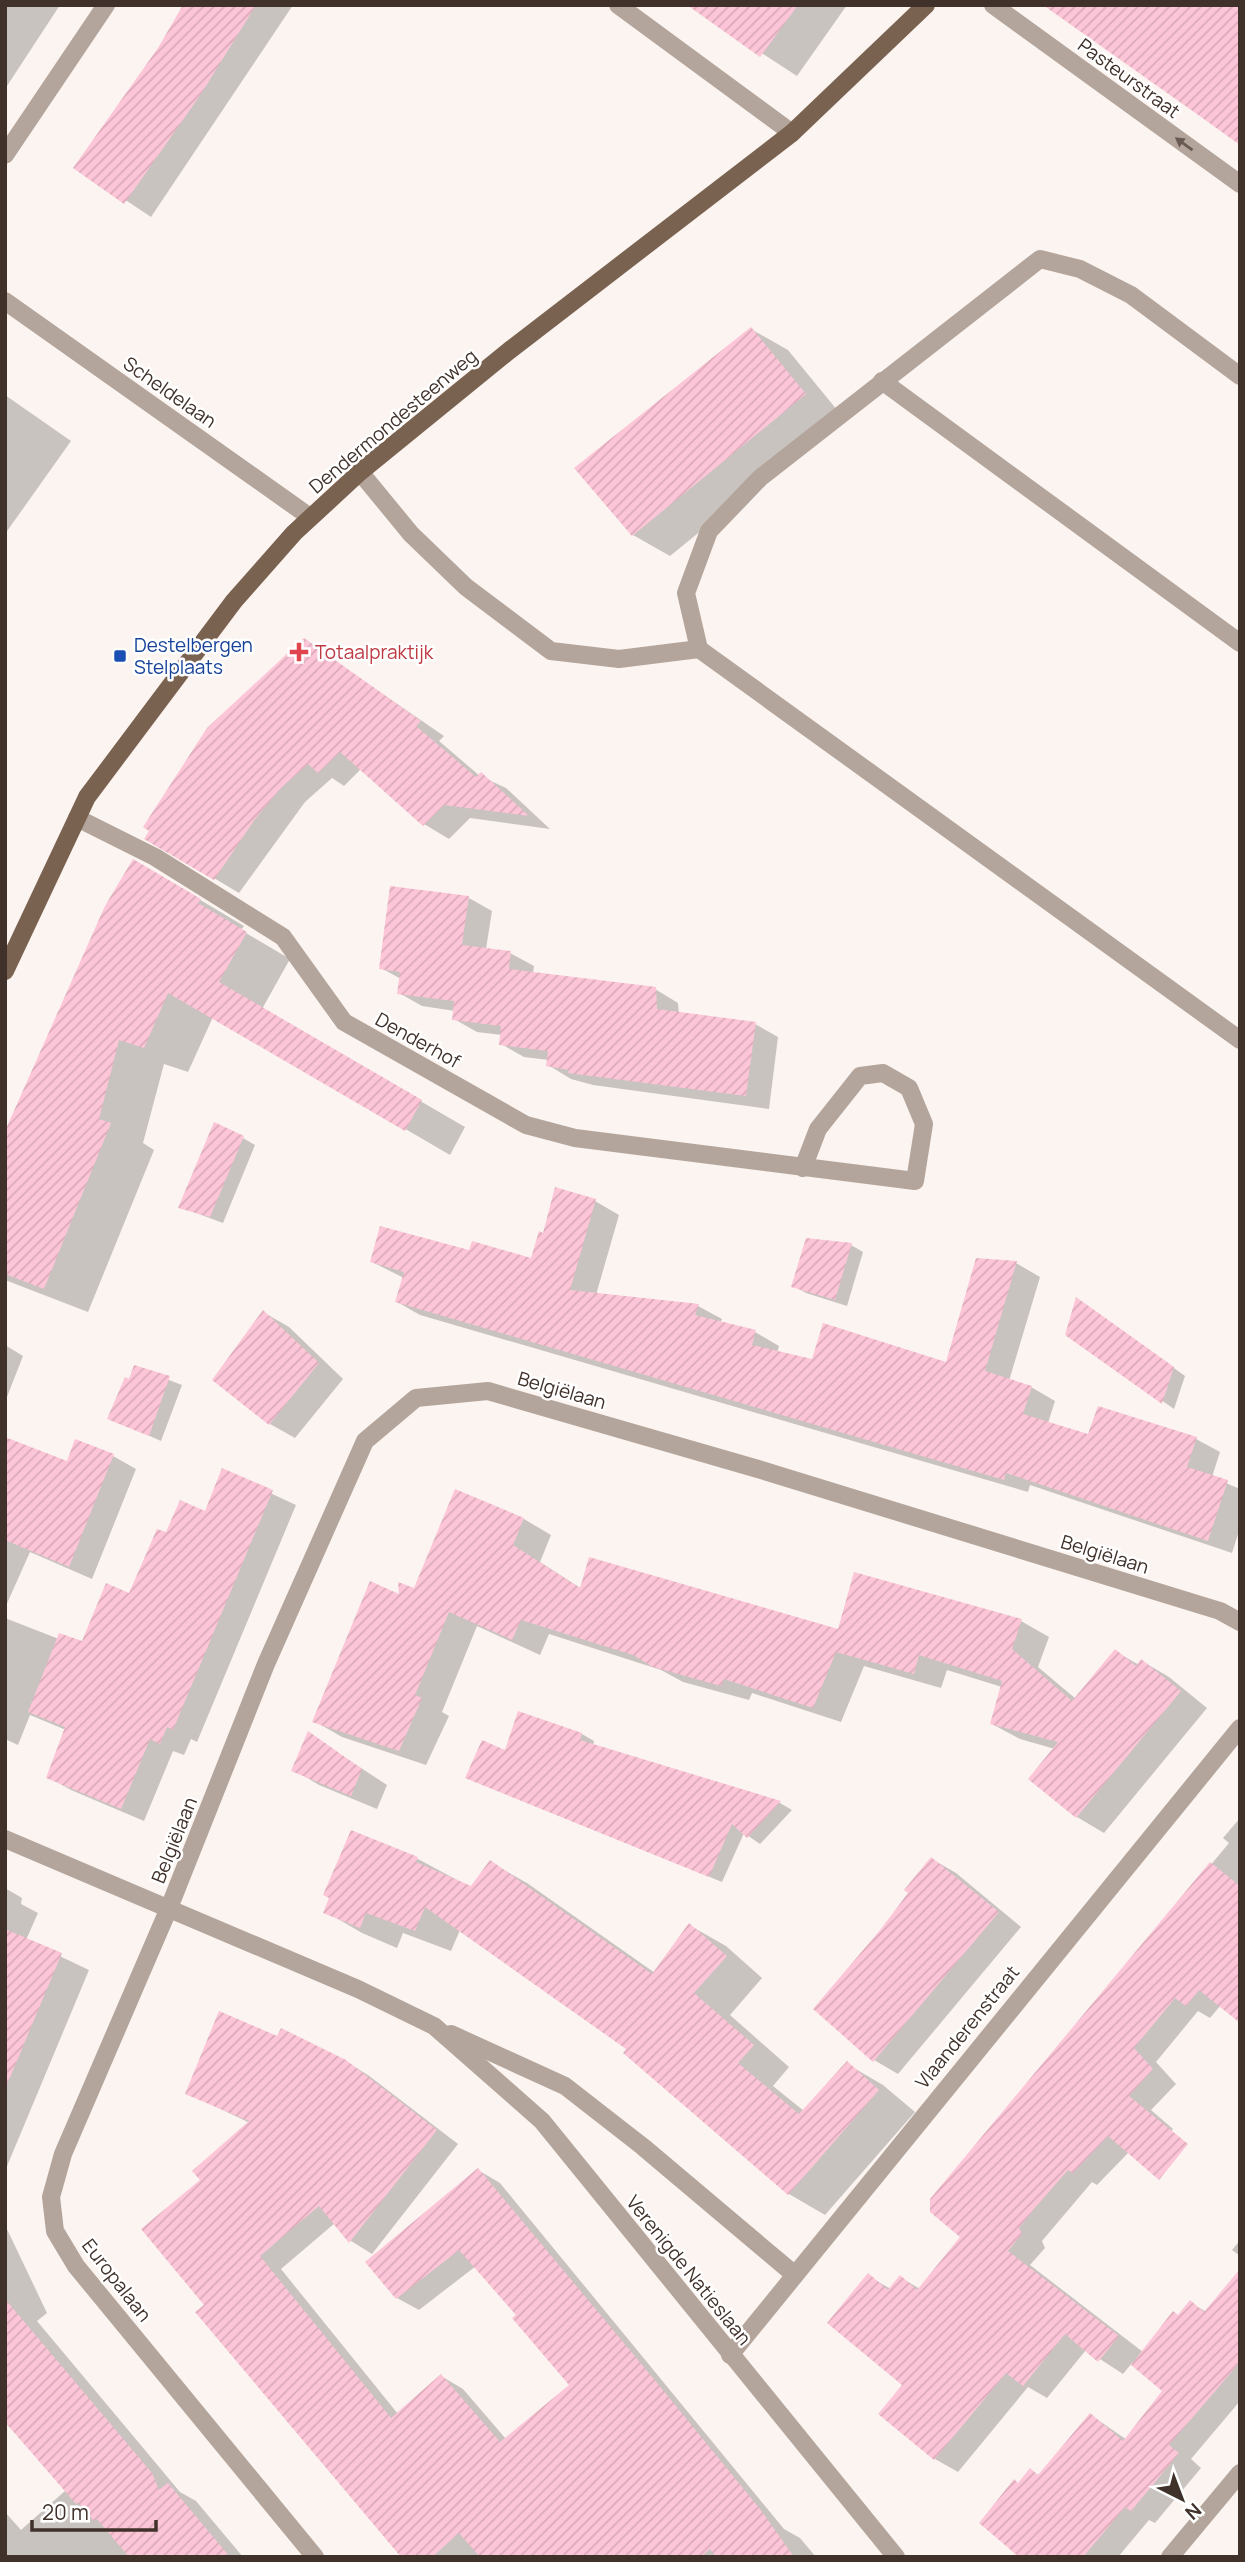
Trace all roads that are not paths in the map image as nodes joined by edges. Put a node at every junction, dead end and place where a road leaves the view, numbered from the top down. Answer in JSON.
{"nodes":[{"id":1,"x":106,"y":5,"type":"edge"},
{"id":2,"x":618,"y":5,"type":"edge"},
{"id":3,"x":926,"y":5,"type":"edge"},
{"id":4,"x":993,"y":5,"type":"edge"},
{"id":5,"x":792,"y":133,"type":"junction"},
{"id":6,"x":5,"y":155,"type":"edge"},
{"id":7,"x":1240,"y":184,"type":"edge"},
{"id":8,"x":5,"y":301,"type":"edge"},
{"id":9,"x":1240,"y":376,"type":"edge"},
{"id":10,"x":882,"y":381,"type":"junction"},
{"id":11,"x":360,"y":472,"type":"junction"},
{"id":12,"x":310,"y":517,"type":"junction"},
{"id":13,"x":1240,"y":643,"type":"edge"},
{"id":14,"x":699,"y":649,"type":"junction"},
{"id":15,"x":77,"y":818,"type":"junction"},
{"id":16,"x":5,"y":971,"type":"edge"},
{"id":17,"x":1240,"y":1040,"type":"edge"},
{"id":18,"x":803,"y":1168,"type":"junction"},
{"id":19,"x":1240,"y":1622,"type":"edge"},
{"id":20,"x":1240,"y":1728,"type":"edge"},
{"id":21,"x":5,"y":1839,"type":"edge"},
{"id":22,"x":169,"y":1908,"type":"junction"},
{"id":23,"x":433,"y":2026,"type":"junction"},
{"id":24,"x":795,"y":2275,"type":"junction"},
{"id":25,"x":730,"y":2355,"type":"junction"},
{"id":26,"x":1240,"y":2473,"type":"edge"},
{"id":27,"x":315,"y":2557,"type":"edge"},
{"id":28,"x":896,"y":2557,"type":"edge"},
{"id":29,"x":1170,"y":2557,"type":"edge"}],
"edges":[{"from":1,"to":6,"type":"street"},
{"from":2,"to":5,"type":"street"},
{"from":3,"to":5,"type":"main road","name":"Dendermondesteenweg"},
{"from":7,"to":4,"type":"street","name":"Pasteurstraat","one_way":true},
{"from":5,"to":11,"type":"main road","name":"Dendermondesteenweg"},
{"from":8,"to":12,"type":"street","name":"Scheldelaan"},
{"from":9,"to":10,"type":"street"},
{"from":10,"to":13,"type":"street"},
{"from":10,"to":14,"type":"street"},
{"from":11,"to":12,"type":"main road","name":"Dendermondesteenweg"},
{"from":11,"to":14,"type":"street"},
{"from":12,"to":15,"type":"main road","name":"Dendermondesteenweg"},
{"from":14,"to":17,"type":"street"},
{"from":15,"to":16,"type":"main road","name":"Dendermondesteenweg"},
{"from":15,"to":18,"type":"street","name":"Denderhof"},
{"from":18,"to":18,"type":"street","name":"Denderhof"},
{"from":19,"to":22,"type":"street","name":"Belgiëlaan"},
{"from":20,"to":24,"type":"street","name":"Vlaanderenstraat"},
{"from":21,"to":22,"type":"street","name":"Verenigde Natieslaan"},
{"from":22,"to":23,"type":"street","name":"Verenigde Natieslaan"},
{"from":22,"to":27,"type":"street","name":"Europalaan"},
{"from":23,"to":24,"type":"street","name":"Verenigde Natieslaan"},
{"from":23,"to":25,"type":"street","name":"Verenigde Natieslaan"},
{"from":24,"to":25,"type":"street","name":"Vlaanderenstraat"},
{"from":25,"to":28,"type":"street","name":"Verenigde Natieslaan"},
{"from":26,"to":29,"type":"street"}]}
